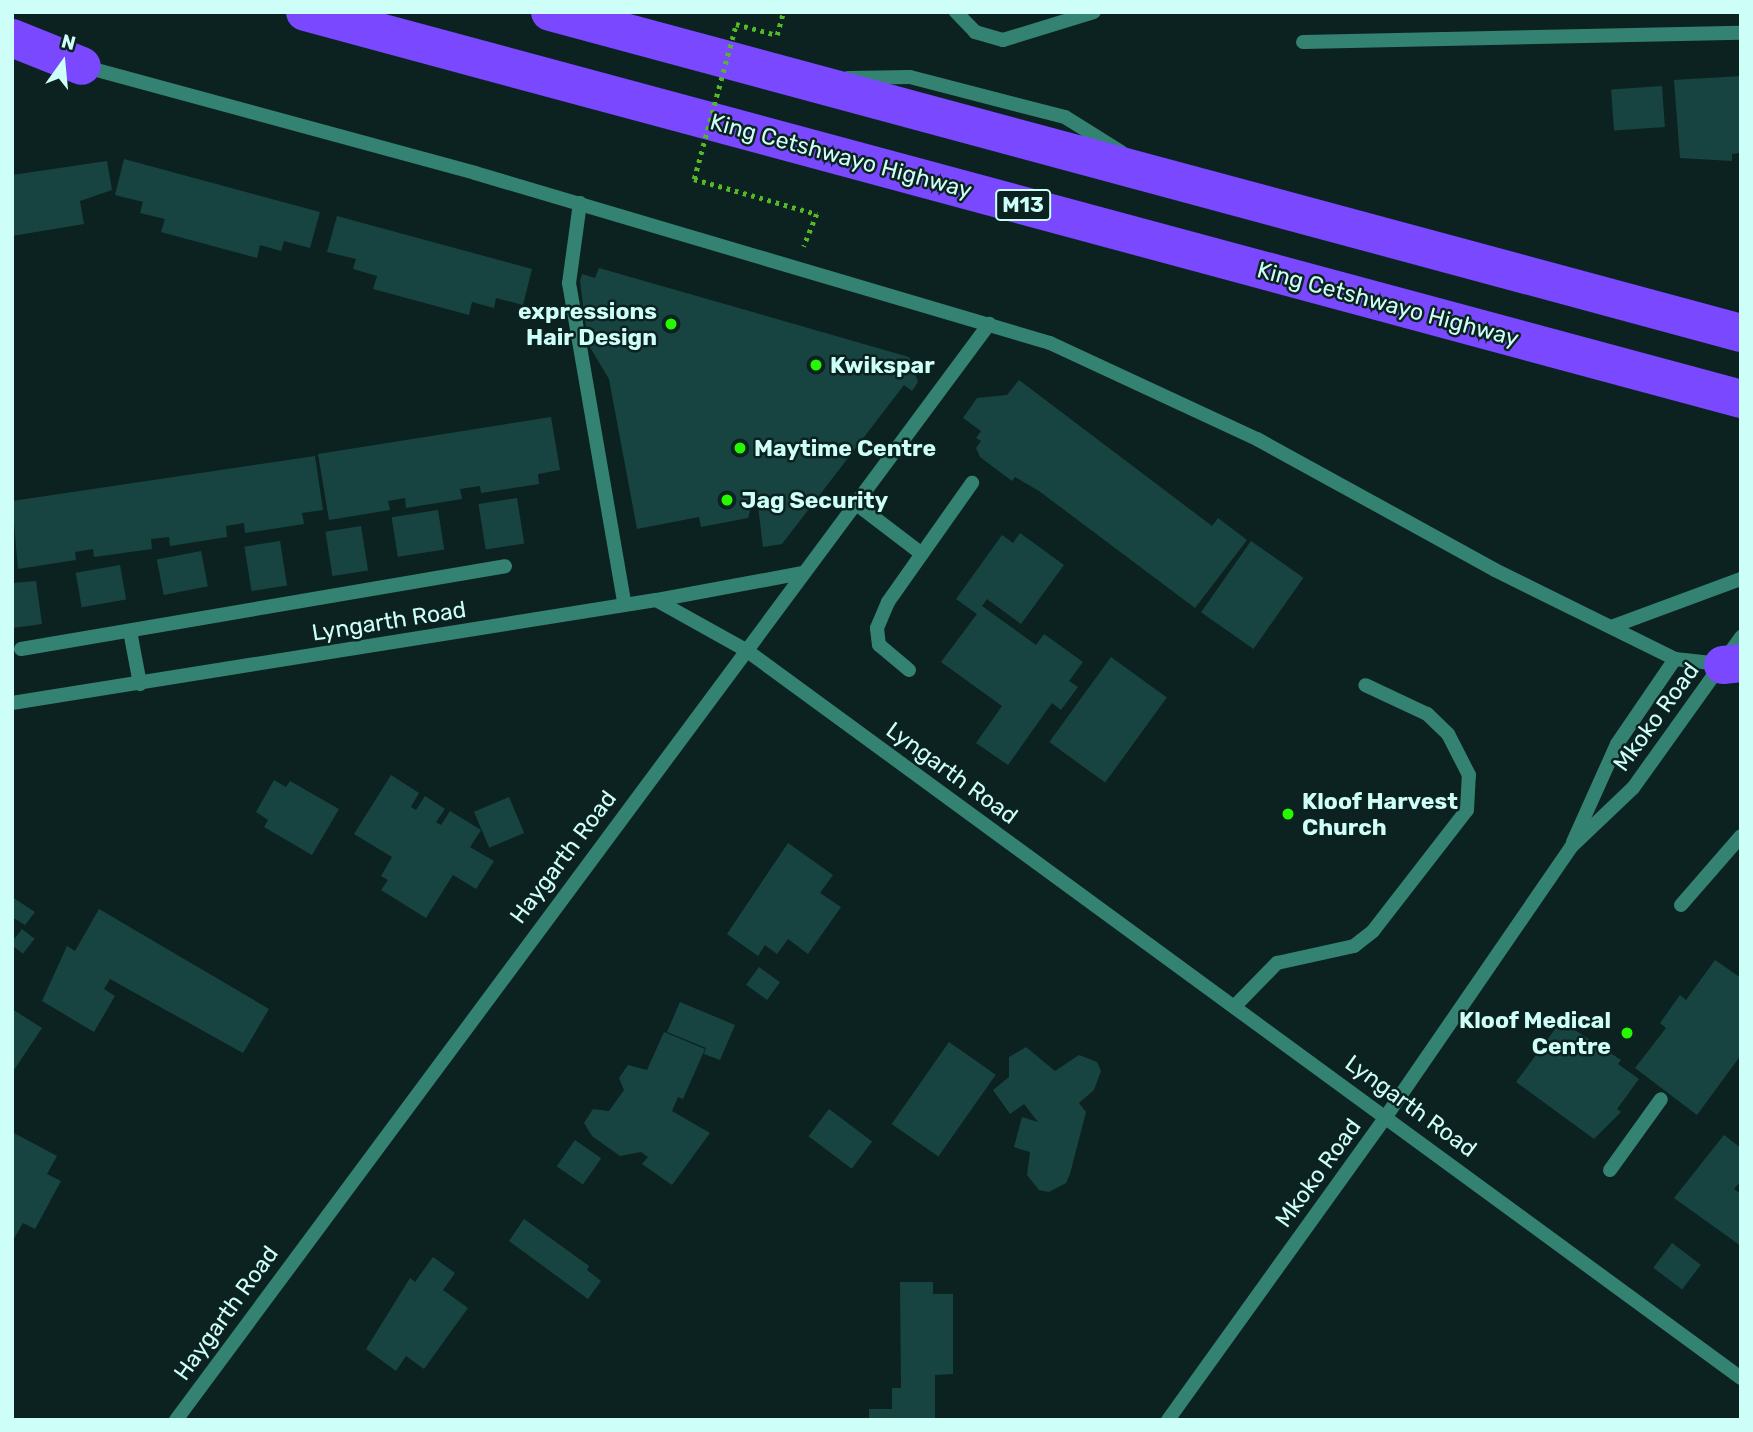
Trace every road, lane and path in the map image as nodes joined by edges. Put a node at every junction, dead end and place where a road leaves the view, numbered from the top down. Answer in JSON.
{"nodes":[{"id":1,"x":305,"y":12,"type":"edge"},
{"id":2,"x":550,"y":12,"type":"edge"},
{"id":3,"x":783,"y":12,"type":"edge"},
{"id":4,"x":956,"y":12,"type":"edge"},
{"id":5,"x":1094,"y":12,"type":"edge"},
{"id":6,"x":1741,"y":33,"type":"edge"},
{"id":7,"x":12,"y":38,"type":"edge"},
{"id":8,"x":1303,"y":42,"type":"dead end"},
{"id":9,"x":12,"y":49,"type":"edge"},
{"id":10,"x":82,"y":66,"type":"junction"},
{"id":11,"x":580,"y":203,"type":"junction"},
{"id":12,"x":795,"y":267,"type":"junction"},
{"id":13,"x":989,"y":324,"type":"junction"},
{"id":14,"x":1741,"y":333,"type":"edge"},
{"id":15,"x":1741,"y":399,"type":"edge"},
{"id":16,"x":972,"y":483,"type":"dead end"},
{"id":17,"x":855,"y":503,"type":"junction"},
{"id":18,"x":922,"y":554,"type":"junction"},
{"id":19,"x":505,"y":566,"type":"dead end"},
{"id":20,"x":802,"y":573,"type":"junction"},
{"id":21,"x":1741,"y":579,"type":"edge"},
{"id":22,"x":656,"y":600,"type":"junction"},
{"id":23,"x":624,"y":602,"type":"junction"},
{"id":24,"x":1611,"y":627,"type":"junction"},
{"id":25,"x":130,"y":631,"type":"junction"},
{"id":26,"x":21,"y":649,"type":"dead end"},
{"id":27,"x":746,"y":650,"type":"junction"},
{"id":28,"x":1735,"y":655,"type":"edge"},
{"id":29,"x":1675,"y":659,"type":"junction"},
{"id":30,"x":909,"y":670,"type":"dead end"},
{"id":31,"x":140,"y":684,"type":"junction"},
{"id":32,"x":1365,"y":685,"type":"dead end"},
{"id":33,"x":12,"y":703,"type":"edge"},
{"id":34,"x":1741,"y":836,"type":"edge"},
{"id":35,"x":1572,"y":847,"type":"junction"},
{"id":36,"x":1681,"y":905,"type":"dead end"},
{"id":37,"x":1234,"y":1007,"type":"junction"},
{"id":38,"x":1661,"y":1099,"type":"dead end"},
{"id":39,"x":1387,"y":1115,"type":"junction"},
{"id":40,"x":1610,"y":1170,"type":"dead end"},
{"id":41,"x":1741,"y":1378,"type":"edge"},
{"id":42,"x":176,"y":1420,"type":"edge"},
{"id":43,"x":1168,"y":1420,"type":"edge"}],
"edges":[{"from":1,"to":15,"type":"highway","name":"King Cetshwayo Highway","number":"M13"},
{"from":2,"to":14,"type":"highway"},
{"from":3,"to":12,"type":"path","bridge":true},
{"from":4,"to":5,"type":"street"},
{"from":6,"to":8,"type":"street"},
{"from":7,"to":10,"type":"highway"},
{"from":9,"to":10,"type":"street"},
{"from":10,"to":11,"type":"street"},
{"from":11,"to":12,"type":"street"},
{"from":11,"to":23,"type":"street"},
{"from":12,"to":13,"type":"street"},
{"from":13,"to":17,"type":"street","name":"Haygarth Road"},
{"from":13,"to":24,"type":"street"},
{"from":16,"to":18,"type":"street"},
{"from":17,"to":18,"type":"street"},
{"from":17,"to":20,"type":"street","name":"Haygarth Road"},
{"from":18,"to":30,"type":"street"},
{"from":19,"to":25,"type":"street"},
{"from":20,"to":22,"type":"street"},
{"from":20,"to":27,"type":"street","name":"Haygarth Road"},
{"from":21,"to":24,"type":"street"},
{"from":22,"to":23,"type":"street","name":"Lyngarth Road"},
{"from":22,"to":27,"type":"street","name":"Lyngarth Road"},
{"from":23,"to":31,"type":"street","name":"Lyngarth Road"},
{"from":24,"to":29,"type":"street"},
{"from":25,"to":26,"type":"street"},
{"from":25,"to":31,"type":"street"},
{"from":27,"to":37,"type":"street","name":"Lyngarth Road"},
{"from":27,"to":42,"type":"street","name":"Haygarth Road"},
{"from":28,"to":29,"type":"street"},
{"from":28,"to":35,"type":"street","name":"Mkoko Road"},
{"from":29,"to":35,"type":"street","name":"Mkoko Road"},
{"from":31,"to":33,"type":"street","name":"Lyngarth Road"},
{"from":32,"to":37,"type":"street"},
{"from":34,"to":36,"type":"street"},
{"from":35,"to":39,"type":"street","name":"Mkoko Road"},
{"from":37,"to":39,"type":"street","name":"Lyngarth Road"},
{"from":38,"to":40,"type":"street"},
{"from":39,"to":41,"type":"street","name":"Lyngarth Road"},
{"from":39,"to":43,"type":"street","name":"Mkoko Road"}]}
